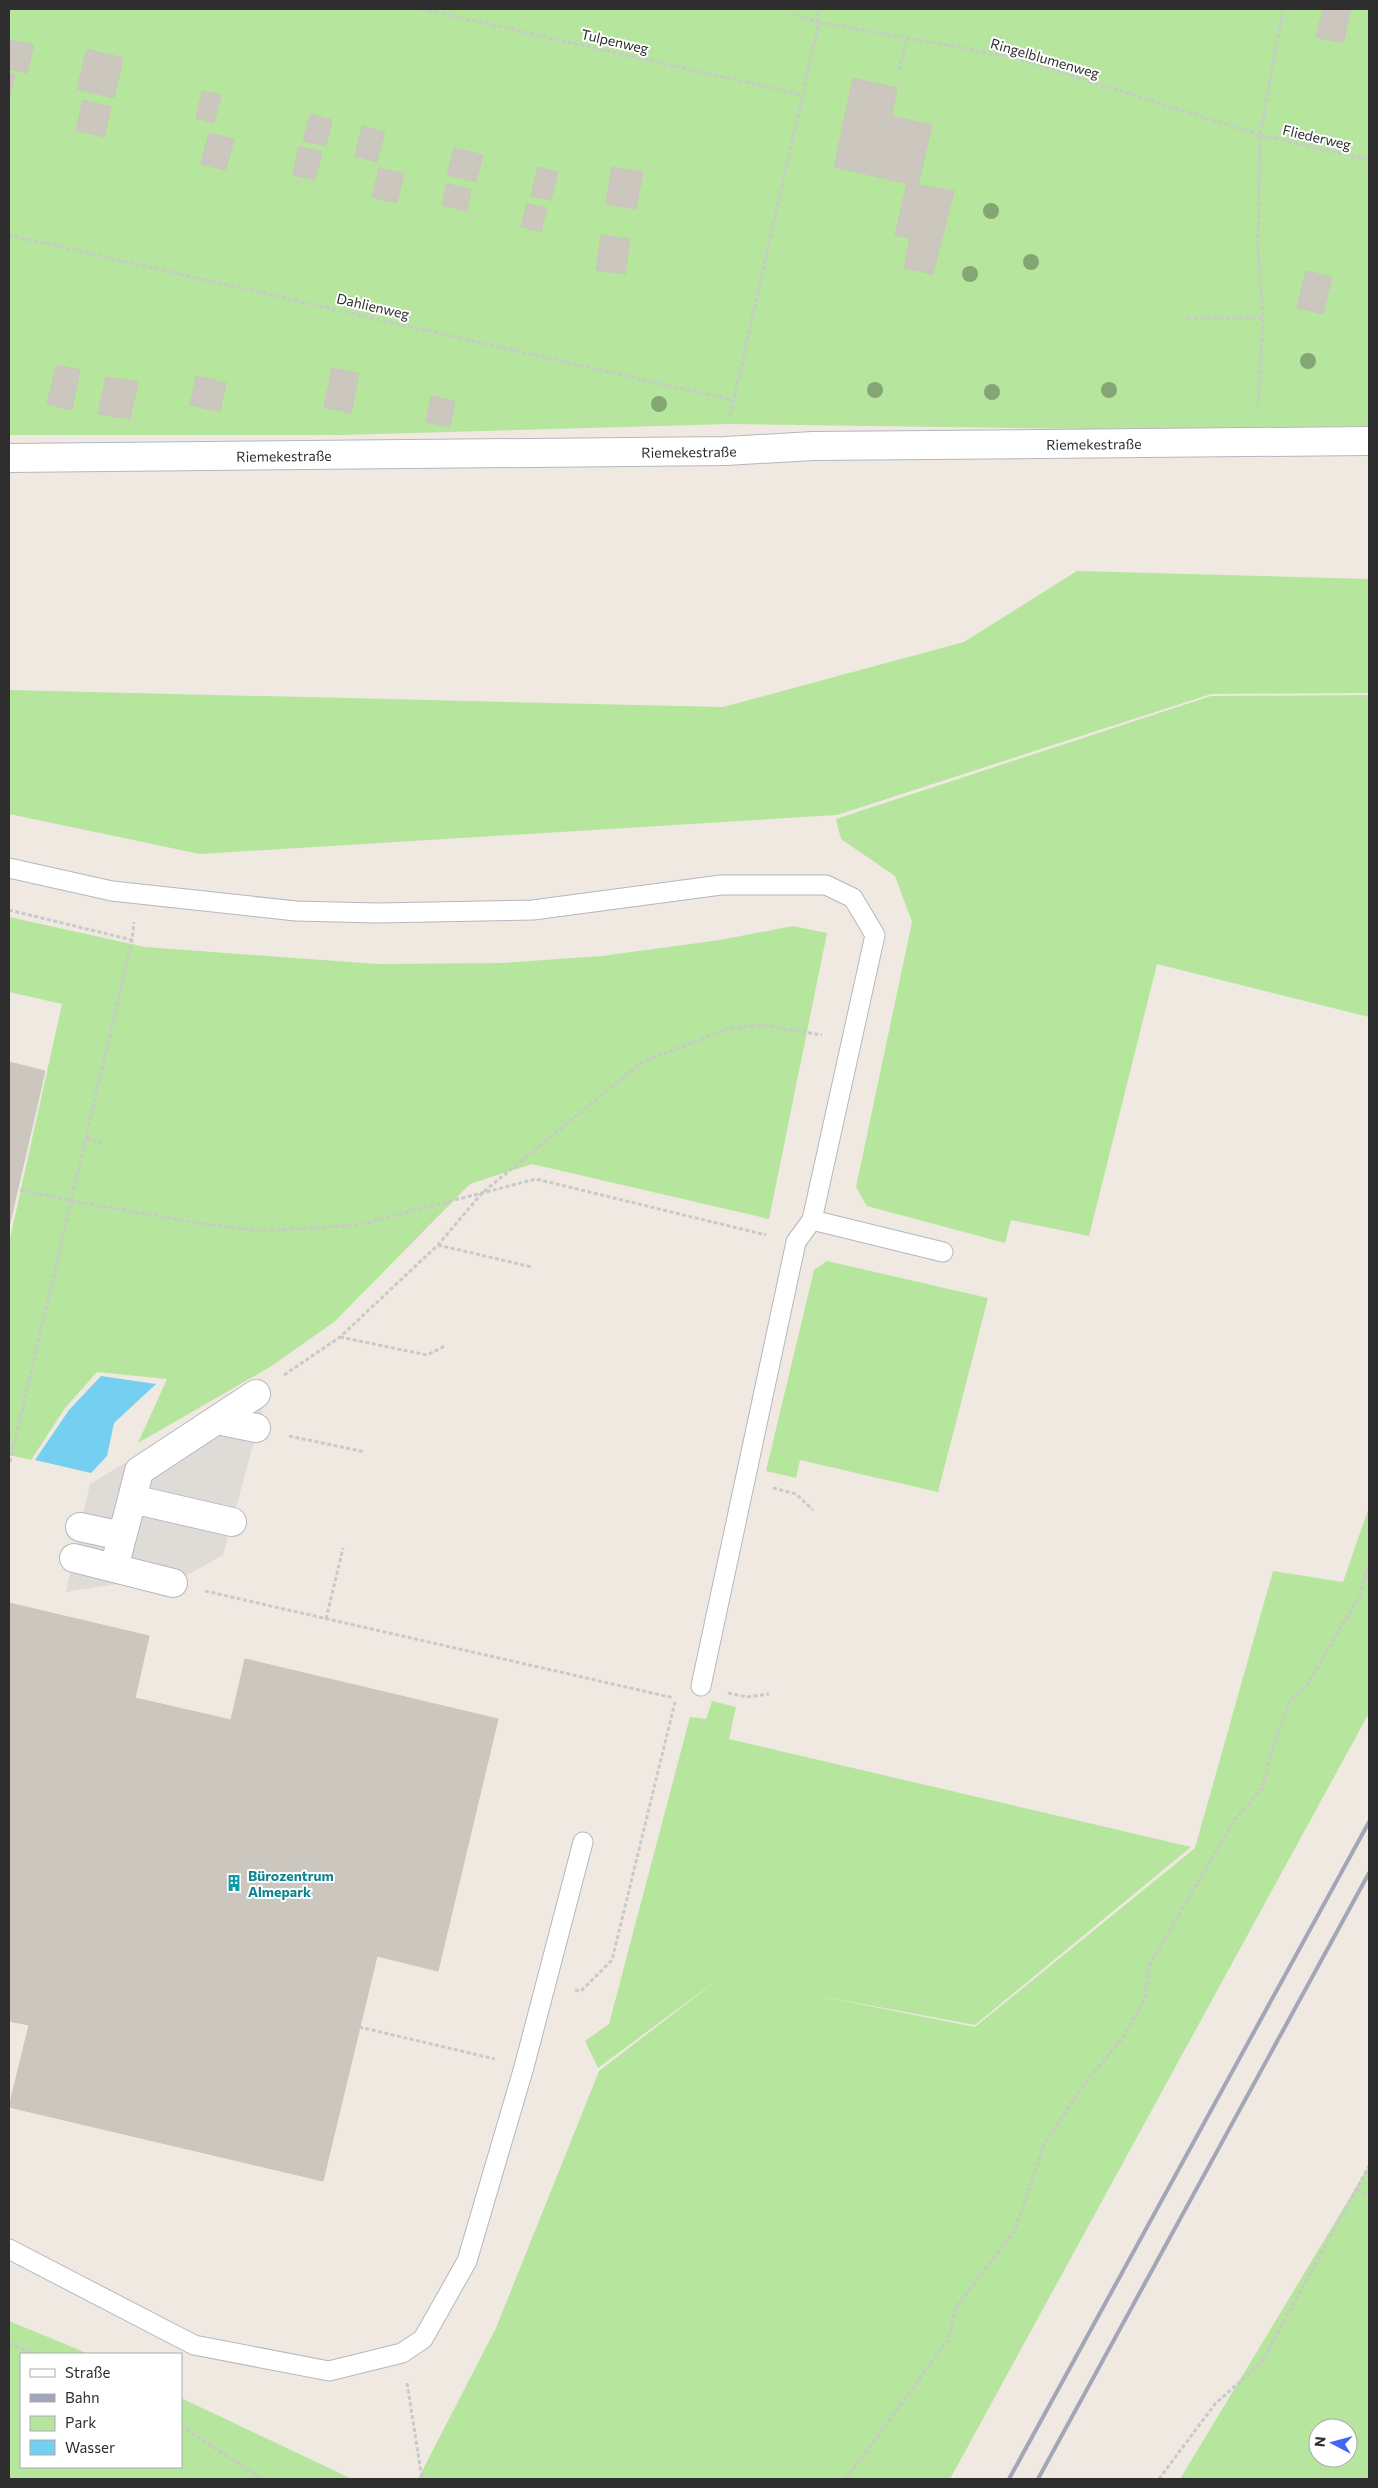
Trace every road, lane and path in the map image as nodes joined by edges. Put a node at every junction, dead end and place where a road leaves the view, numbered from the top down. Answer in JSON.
{"nodes":[{"id":1,"x":422,"y":9,"type":"edge"},
{"id":2,"x":817,"y":9,"type":"edge"},
{"id":3,"x":1283,"y":9,"type":"edge"},
{"id":4,"x":791,"y":14,"type":"dead end"},
{"id":5,"x":819,"y":22,"type":"junction"},
{"id":6,"x":906,"y":36,"type":"junction"},
{"id":7,"x":899,"y":70,"type":"dead end"},
{"id":8,"x":802,"y":95,"type":"junction"},
{"id":9,"x":1260,"y":135,"type":"junction"},
{"id":10,"x":1369,"y":160,"type":"edge"},
{"id":11,"x":9,"y":235,"type":"edge"},
{"id":12,"x":1187,"y":318,"type":"dead end"},
{"id":13,"x":1263,"y":318,"type":"junction"},
{"id":14,"x":732,"y":400,"type":"junction"},
{"id":15,"x":1369,"y":441,"type":"edge"},
{"id":16,"x":1256,"y":443,"type":"junction"},
{"id":17,"x":726,"y":451,"type":"junction"},
{"id":18,"x":9,"y":458,"type":"edge"},
{"id":19,"x":9,"y":868,"type":"edge"},
{"id":20,"x":137,"y":894,"type":"junction"},
{"id":21,"x":9,"y":910,"type":"edge"},
{"id":22,"x":132,"y":940,"type":"junction"},
{"id":23,"x":852,"y":1040,"type":"junction"},
{"id":24,"x":86,"y":1139,"type":"junction"},
{"id":25,"x":105,"y":1142,"type":"dead end"},
{"id":26,"x":20,"y":1190,"type":"dead end"},
{"id":27,"x":482,"y":1194,"type":"junction"},
{"id":28,"x":72,"y":1201,"type":"junction"},
{"id":29,"x":812,"y":1220,"type":"junction"},
{"id":30,"x":796,"y":1242,"type":"junction"},
{"id":31,"x":438,"y":1245,"type":"junction"},
{"id":32,"x":943,"y":1252,"type":"dead end"},
{"id":33,"x":532,"y":1267,"type":"dead end"},
{"id":34,"x":340,"y":1337,"type":"junction"},
{"id":35,"x":445,"y":1346,"type":"dead end"},
{"id":36,"x":256,"y":1394,"type":"joint"},
{"id":37,"x":217,"y":1420,"type":"junction"},
{"id":38,"x":256,"y":1428,"type":"joint"},
{"id":39,"x":365,"y":1452,"type":"dead end"},
{"id":40,"x":10,"y":1462,"type":"dead end"},
{"id":41,"x":774,"y":1488,"type":"dead end"},
{"id":42,"x":132,"y":1499,"type":"junction"},
{"id":43,"x":813,"y":1510,"type":"dead end"},
{"id":44,"x":232,"y":1522,"type":"dead end"},
{"id":45,"x":80,"y":1527,"type":"dead end"},
{"id":46,"x":122,"y":1536,"type":"junction"},
{"id":47,"x":343,"y":1548,"type":"dead end"},
{"id":48,"x":1369,"y":1562,"type":"edge"},
{"id":49,"x":173,"y":1583,"type":"joint"},
{"id":50,"x":326,"y":1618,"type":"junction"},
{"id":51,"x":701,"y":1686,"type":"joint"},
{"id":52,"x":769,"y":1694,"type":"dead end"},
{"id":53,"x":737,"y":1695,"type":"dead end"},
{"id":54,"x":676,"y":1698,"type":"junction"},
{"id":55,"x":583,"y":1842,"type":"dead end"},
{"id":56,"x":547,"y":1985,"type":"junction"},
{"id":57,"x":359,"y":2027,"type":"dead end"},
{"id":58,"x":524,"y":2067,"type":"junction"},
{"id":59,"x":1369,"y":2166,"type":"edge"},
{"id":60,"x":1357,"y":2189,"type":"junction"},
{"id":61,"x":1369,"y":2196,"type":"edge"},
{"id":62,"x":9,"y":2250,"type":"edge"},
{"id":63,"x":9,"y":2343,"type":"edge"},
{"id":64,"x":33,"y":2353,"type":"edge"},
{"id":65,"x":406,"y":2382,"type":"dead end"},
{"id":66,"x":182,"y":2427,"type":"edge"},
{"id":67,"x":262,"y":2479,"type":"edge"},
{"id":68,"x":422,"y":2479,"type":"edge"},
{"id":69,"x":846,"y":2479,"type":"edge"},
{"id":70,"x":1159,"y":2479,"type":"edge"}],
"edges":[{"from":1,"to":8,"type":"path","name":"Tulpenweg"},
{"from":2,"to":5,"type":"path"},
{"from":3,"to":9,"type":"path"},
{"from":4,"to":5,"type":"path","name":"Ringelblumenweg"},
{"from":5,"to":6,"type":"path","name":"Ringelblumenweg"},
{"from":5,"to":8,"type":"path"},
{"from":6,"to":7,"type":"path"},
{"from":6,"to":9,"type":"path","name":"Ringelblumenweg"},
{"from":8,"to":14,"type":"path"},
{"from":9,"to":10,"type":"path","name":"Fliederweg"},
{"from":9,"to":13,"type":"path"},
{"from":11,"to":14,"type":"path","name":"Dahlienweg"},
{"from":12,"to":13,"type":"path"},
{"from":13,"to":16,"type":"path"},
{"from":14,"to":17,"type":"path"},
{"from":15,"to":16,"type":"street","name":"Riemekestraße"},
{"from":16,"to":17,"type":"street","name":"Riemekestraße"},
{"from":17,"to":18,"type":"street","name":"Riemekestraße"},
{"from":19,"to":20,"type":"lane"},
{"from":20,"to":22,"type":"path"},
{"from":20,"to":23,"type":"lane"},
{"from":21,"to":22,"type":"path"},
{"from":22,"to":24,"type":"path"},
{"from":23,"to":27,"type":"path"},
{"from":23,"to":29,"type":"lane"},
{"from":24,"to":25,"type":"path"},
{"from":24,"to":28,"type":"path"},
{"from":26,"to":28,"type":"path"},
{"from":27,"to":28,"type":"path"},
{"from":27,"to":30,"type":"path"},
{"from":27,"to":31,"type":"path"},
{"from":28,"to":40,"type":"path"},
{"from":29,"to":30,"type":"lane"},
{"from":29,"to":32,"type":"lane"},
{"from":30,"to":51,"type":"lane"},
{"from":31,"to":33,"type":"path"},
{"from":31,"to":34,"type":"path"},
{"from":34,"to":35,"type":"path"},
{"from":34,"to":36,"type":"path"},
{"from":36,"to":37,"type":"street"},
{"from":37,"to":38,"type":"street"},
{"from":37,"to":42,"type":"street"},
{"from":38,"to":39,"type":"path"},
{"from":41,"to":43,"type":"path"},
{"from":42,"to":44,"type":"street"},
{"from":42,"to":46,"type":"street"},
{"from":45,"to":46,"type":"street"},
{"from":46,"to":49,"type":"street"},
{"from":47,"to":50,"type":"path"},
{"from":48,"to":69,"type":"path"},
{"from":49,"to":50,"type":"path"},
{"from":50,"to":54,"type":"path"},
{"from":51,"to":54,"type":"path"},
{"from":52,"to":53,"type":"path"},
{"from":54,"to":56,"type":"path"},
{"from":55,"to":56,"type":"lane"},
{"from":56,"to":58,"type":"lane"},
{"from":57,"to":58,"type":"path"},
{"from":58,"to":62,"type":"lane"},
{"from":59,"to":60,"type":"path"},
{"from":60,"to":61,"type":"path"},
{"from":60,"to":70,"type":"path"},
{"from":63,"to":64,"type":"path"},
{"from":65,"to":68,"type":"path"},
{"from":66,"to":67,"type":"path"}]}
